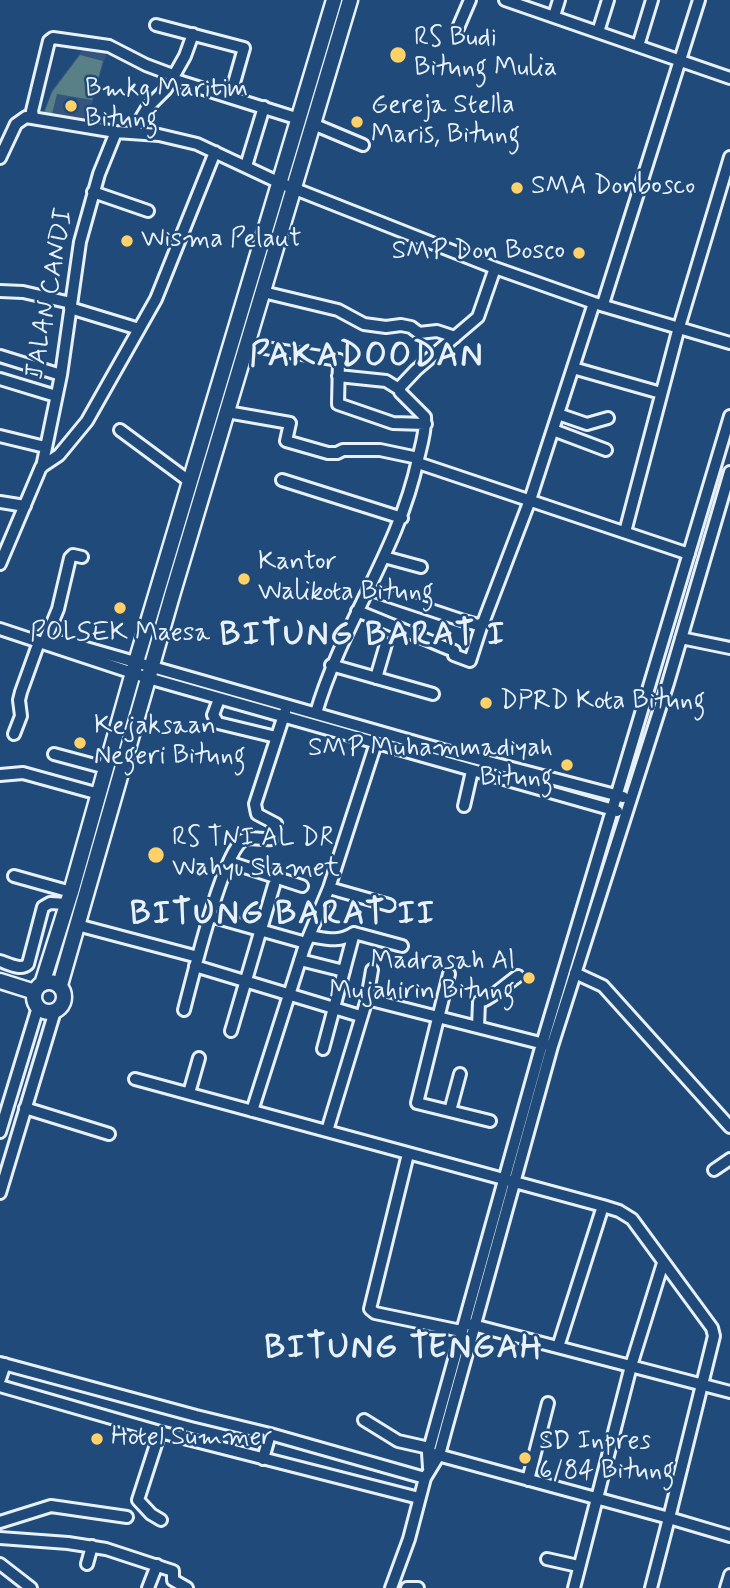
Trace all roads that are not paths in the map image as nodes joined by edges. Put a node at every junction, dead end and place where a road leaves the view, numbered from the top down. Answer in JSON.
{"nodes":[{"id":1,"x":334,"y":0,"type":"edge"},
{"id":2,"x":350,"y":0,"type":"edge"},
{"id":3,"x":470,"y":0,"type":"edge"},
{"id":4,"x":559,"y":0,"type":"edge"},
{"id":5,"x":608,"y":0,"type":"edge"},
{"id":6,"x":652,"y":0,"type":"edge"},
{"id":7,"x":699,"y":0,"type":"edge"},
{"id":8,"x":510,"y":1,"type":"edge"},
{"id":9,"x":554,"y":16,"type":"junction"},
{"id":10,"x":156,"y":25,"type":"dead end"},
{"id":11,"x":458,"y":29,"type":"dead end"},
{"id":12,"x":598,"y":32,"type":"junction"},
{"id":13,"x":193,"y":34,"type":"junction"},
{"id":14,"x":638,"y":46,"type":"junction"},
{"id":15,"x":678,"y":60,"type":"junction"},
{"id":16,"x":730,"y":78,"type":"edge"},
{"id":17,"x":172,"y":79,"type":"junction"},
{"id":18,"x":230,"y":97,"type":"junction"},
{"id":19,"x":264,"y":107,"type":"junction"},
{"id":20,"x":33,"y":116,"type":"junction"},
{"id":21,"x":306,"y":122,"type":"junction"},
{"id":22,"x":116,"y":132,"type":"junction"},
{"id":23,"x":132,"y":133,"type":"junction"},
{"id":24,"x":363,"y":145,"type":"dead end"},
{"id":25,"x":215,"y":152,"type":"junction"},
{"id":26,"x":730,"y":157,"type":"edge"},
{"id":27,"x":0,"y":158,"type":"edge"},
{"id":28,"x":246,"y":166,"type":"junction"},
{"id":29,"x":287,"y":185,"type":"junction"},
{"id":30,"x":93,"y":192,"type":"junction"},
{"id":31,"x":148,"y":211,"type":"dead end"},
{"id":32,"x":495,"y":268,"type":"junction"},
{"id":33,"x":0,"y":291,"type":"edge"},
{"id":34,"x":263,"y":292,"type":"junction"},
{"id":35,"x":598,"y":304,"type":"junction"},
{"id":36,"x":70,"y":306,"type":"junction"},
{"id":37,"x":679,"y":327,"type":"junction"},
{"id":38,"x":139,"y":329,"type":"junction"},
{"id":39,"x":456,"y":337,"type":"junction"},
{"id":40,"x":730,"y":343,"type":"edge"},
{"id":41,"x":247,"y":345,"type":"junction"},
{"id":42,"x":0,"y":356,"type":"edge"},
{"id":43,"x":573,"y":368,"type":"junction"},
{"id":44,"x":61,"y":375,"type":"junction"},
{"id":45,"x":338,"y":376,"type":"junction"},
{"id":46,"x":0,"y":379,"type":"edge"},
{"id":47,"x":399,"y":389,"type":"junction"},
{"id":48,"x":661,"y":393,"type":"junction"},
{"id":49,"x":56,"y":396,"type":"junction"},
{"id":50,"x":227,"y":412,"type":"junction"},
{"id":51,"x":558,"y":414,"type":"junction"},
{"id":52,"x":730,"y":416,"type":"edge"},
{"id":53,"x":608,"y":418,"type":"dead end"},
{"id":54,"x":426,"y":424,"type":"junction"},
{"id":55,"x":120,"y":430,"type":"dead end"},
{"id":56,"x":553,"y":430,"type":"junction"},
{"id":57,"x":0,"y":436,"type":"edge"},
{"id":58,"x":45,"y":447,"type":"junction"},
{"id":59,"x":606,"y":450,"type":"dead end"},
{"id":60,"x":418,"y":461,"type":"junction"},
{"id":61,"x":41,"y":467,"type":"junction"},
{"id":62,"x":730,"y":472,"type":"edge"},
{"id":63,"x":282,"y":480,"type":"dead end"},
{"id":64,"x":189,"y":481,"type":"junction"},
{"id":65,"x":530,"y":500,"type":"junction"},
{"id":66,"x":0,"y":502,"type":"edge"},
{"id":67,"x":25,"y":506,"type":"junction"},
{"id":68,"x":402,"y":518,"type":"junction"},
{"id":69,"x":625,"y":532,"type":"junction"},
{"id":70,"x":690,"y":554,"type":"junction"},
{"id":71,"x":82,"y":557,"type":"dead end"},
{"id":72,"x":384,"y":557,"type":"junction"},
{"id":73,"x":0,"y":564,"type":"edge"},
{"id":74,"x":421,"y":567,"type":"dead end"},
{"id":75,"x":368,"y":589,"type":"junction"},
{"id":76,"x":357,"y":611,"type":"junction"},
{"id":77,"x":482,"y":624,"type":"junction"},
{"id":78,"x":0,"y":629,"type":"edge"},
{"id":79,"x":681,"y":638,"type":"junction"},
{"id":80,"x":43,"y":643,"type":"junction"},
{"id":81,"x":386,"y":644,"type":"dead end"},
{"id":82,"x":730,"y":648,"type":"edge"},
{"id":83,"x":331,"y":665,"type":"junction"},
{"id":84,"x":134,"y":667,"type":"junction"},
{"id":85,"x":150,"y":672,"type":"junction"},
{"id":86,"x":376,"y":678,"type":"junction"},
{"id":87,"x":433,"y":694,"type":"dead end"},
{"id":88,"x":219,"y":699,"type":"junction"},
{"id":89,"x":288,"y":705,"type":"junction"},
{"id":90,"x":316,"y":713,"type":"junction"},
{"id":91,"x":284,"y":717,"type":"junction"},
{"id":92,"x":14,"y":734,"type":"dead end"},
{"id":93,"x":276,"y":737,"type":"junction"},
{"id":94,"x":376,"y":743,"type":"junction"},
{"id":95,"x":443,"y":750,"type":"junction"},
{"id":96,"x":54,"y":754,"type":"dead end"},
{"id":97,"x":440,"y":762,"type":"junction"},
{"id":98,"x":106,"y":768,"type":"junction"},
{"id":99,"x":472,"y":771,"type":"junction"},
{"id":100,"x":526,"y":772,"type":"junction"},
{"id":101,"x":0,"y":775,"type":"edge"},
{"id":102,"x":523,"y":785,"type":"junction"},
{"id":103,"x":99,"y":794,"type":"junction"},
{"id":104,"x":617,"y":795,"type":"junction"},
{"id":105,"x":631,"y":799,"type":"junction"},
{"id":106,"x":464,"y":806,"type":"dead end"},
{"id":107,"x":612,"y":810,"type":"junction"},
{"id":108,"x":94,"y":811,"type":"junction"},
{"id":109,"x":626,"y":814,"type":"junction"},
{"id":110,"x":110,"y":815,"type":"junction"},
{"id":111,"x":229,"y":862,"type":"junction"},
{"id":112,"x":14,"y":877,"type":"dead end"},
{"id":113,"x":274,"y":885,"type":"dead end"},
{"id":114,"x":302,"y":886,"type":"dead end"},
{"id":115,"x":328,"y":888,"type":"junction"},
{"id":116,"x":69,"y":898,"type":"junction"},
{"id":117,"x":389,"y":905,"type":"dead end"},
{"id":118,"x":210,"y":916,"type":"junction"},
{"id":119,"x":77,"y":925,"type":"junction"},
{"id":120,"x":261,"y":929,"type":"junction"},
{"id":121,"x":354,"y":933,"type":"junction"},
{"id":122,"x":308,"y":939,"type":"junction"},
{"id":123,"x":401,"y":946,"type":"dead end"},
{"id":124,"x":300,"y":960,"type":"junction"},
{"id":125,"x":0,"y":961,"type":"edge"},
{"id":126,"x":197,"y":962,"type":"junction"},
{"id":127,"x":372,"y":970,"type":"dead end"},
{"id":128,"x":344,"y":971,"type":"junction"},
{"id":129,"x":575,"y":973,"type":"junction"},
{"id":130,"x":449,"y":974,"type":"dead end"},
{"id":131,"x":518,"y":976,"type":"dead end"},
{"id":132,"x":246,"y":980,"type":"junction"},
{"id":133,"x":0,"y":981,"type":"edge"},
{"id":134,"x":60,"y":985,"type":"junction"},
{"id":135,"x":38,"y":988,"type":"junction"},
{"id":136,"x":290,"y":993,"type":"junction"},
{"id":137,"x":367,"y":999,"type":"junction"},
{"id":138,"x":37,"y":1007,"type":"junction"},
{"id":139,"x":334,"y":1008,"type":"junction"},
{"id":140,"x":184,"y":1010,"type":"dead end"},
{"id":141,"x":55,"y":1011,"type":"junction"},
{"id":142,"x":358,"y":1015,"type":"dead end"},
{"id":143,"x":439,"y":1017,"type":"junction"},
{"id":144,"x":478,"y":1027,"type":"junction"},
{"id":145,"x":231,"y":1031,"type":"dead end"},
{"id":146,"x":547,"y":1045,"type":"junction"},
{"id":147,"x":323,"y":1049,"type":"dead end"},
{"id":148,"x":199,"y":1058,"type":"dead end"},
{"id":149,"x":460,"y":1074,"type":"dead end"},
{"id":150,"x":135,"y":1079,"type":"dead end"},
{"id":151,"x":189,"y":1093,"type":"junction"},
{"id":152,"x":25,"y":1108,"type":"junction"},
{"id":153,"x":252,"y":1111,"type":"junction"},
{"id":154,"x":450,"y":1111,"type":"junction"},
{"id":155,"x":490,"y":1121,"type":"dead end"},
{"id":156,"x":730,"y":1127,"type":"edge"},
{"id":157,"x":327,"y":1131,"type":"junction"},
{"id":158,"x":0,"y":1132,"type":"edge"},
{"id":159,"x":109,"y":1133,"type":"dead end"},
{"id":160,"x":0,"y":1138,"type":"edge"},
{"id":161,"x":15,"y":1143,"type":"junction"},
{"id":162,"x":408,"y":1154,"type":"junction"},
{"id":163,"x":730,"y":1159,"type":"edge"},
{"id":164,"x":714,"y":1170,"type":"dead end"},
{"id":165,"x":508,"y":1181,"type":"junction"},
{"id":166,"x":0,"y":1193,"type":"edge"},
{"id":167,"x":603,"y":1206,"type":"junction"},
{"id":168,"x":663,"y":1263,"type":"junction"},
{"id":169,"x":466,"y":1326,"type":"junction"},
{"id":170,"x":558,"y":1347,"type":"junction"},
{"id":171,"x":2,"y":1363,"type":"edge"},
{"id":172,"x":631,"y":1367,"type":"junction"},
{"id":173,"x":0,"y":1379,"type":"edge"},
{"id":174,"x":0,"y":1386,"type":"edge"},
{"id":175,"x":703,"y":1386,"type":"junction"},
{"id":176,"x":730,"y":1392,"type":"edge"},
{"id":177,"x":548,"y":1403,"type":"dead end"},
{"id":178,"x":196,"y":1416,"type":"junction"},
{"id":179,"x":364,"y":1420,"type":"dead end"},
{"id":180,"x":160,"y":1432,"type":"junction"},
{"id":181,"x":270,"y":1434,"type":"junction"},
{"id":182,"x":191,"y":1440,"type":"junction"},
{"id":183,"x":432,"y":1452,"type":"junction"},
{"id":184,"x":263,"y":1459,"type":"junction"},
{"id":185,"x":427,"y":1473,"type":"junction"},
{"id":186,"x":528,"y":1480,"type":"junction"},
{"id":187,"x":419,"y":1498,"type":"junction"},
{"id":188,"x":596,"y":1498,"type":"junction"},
{"id":189,"x":127,"y":1517,"type":"dead end"},
{"id":190,"x":669,"y":1518,"type":"junction"},
{"id":191,"x":161,"y":1520,"type":"dead end"},
{"id":192,"x":0,"y":1522,"type":"edge"},
{"id":193,"x":730,"y":1536,"type":"edge"},
{"id":194,"x":0,"y":1538,"type":"edge"},
{"id":195,"x":92,"y":1546,"type":"junction"},
{"id":196,"x":547,"y":1559,"type":"dead end"},
{"id":197,"x":0,"y":1564,"type":"edge"},
{"id":198,"x":87,"y":1564,"type":"dead end"},
{"id":199,"x":157,"y":1565,"type":"junction"},
{"id":200,"x":579,"y":1566,"type":"junction"},
{"id":201,"x":730,"y":1575,"type":"edge"},
{"id":202,"x":391,"y":1586,"type":"edge"},
{"id":203,"x":31,"y":1588,"type":"edge"},
{"id":204,"x":148,"y":1588,"type":"edge"},
{"id":205,"x":187,"y":1588,"type":"edge"},
{"id":206,"x":406,"y":1588,"type":"edge"},
{"id":207,"x":418,"y":1588,"type":"edge"},
{"id":208,"x":574,"y":1588,"type":"edge"},
{"id":209,"x":651,"y":1588,"type":"edge"},
{"id":210,"x":726,"y":1588,"type":"edge"}],
"edges":[{"from":1,"to":21,"type":"highway"},
{"from":2,"to":21,"type":"highway"},
{"from":3,"to":11,"type":"street"},
{"from":4,"to":9,"type":"street"},
{"from":5,"to":12,"type":"street"},
{"from":6,"to":14,"type":"street"},
{"from":7,"to":15,"type":"street"},
{"from":8,"to":9,"type":"street"},
{"from":9,"to":12,"type":"street"},
{"from":10,"to":13,"type":"street"},
{"from":12,"to":14,"type":"street"},
{"from":13,"to":17,"type":"street"},
{"from":13,"to":18,"type":"street"},
{"from":14,"to":15,"type":"street"},
{"from":15,"to":16,"type":"street"},
{"from":15,"to":35,"type":"street"},
{"from":17,"to":18,"type":"street"},
{"from":17,"to":20,"type":"street"},
{"from":17,"to":23,"type":"street"},
{"from":18,"to":19,"type":"street"},
{"from":19,"to":21,"type":"street"},
{"from":19,"to":28,"type":"street"},
{"from":20,"to":22,"type":"street"},
{"from":20,"to":27,"type":"street"},
{"from":21,"to":24,"type":"street"},
{"from":21,"to":29,"type":"highway"},
{"from":22,"to":23,"type":"street"},
{"from":22,"to":30,"type":"street","name":"JALAN CANDI"},
{"from":23,"to":25,"type":"street"},
{"from":25,"to":28,"type":"street"},
{"from":25,"to":38,"type":"street"},
{"from":26,"to":37,"type":"street"},
{"from":28,"to":29,"type":"street"},
{"from":29,"to":32,"type":"street"},
{"from":29,"to":34,"type":"highway"},
{"from":29,"to":64,"type":"highway"},
{"from":30,"to":31,"type":"street"},
{"from":30,"to":36,"type":"street","name":"JALAN CANDI"},
{"from":32,"to":35,"type":"street"},
{"from":32,"to":39,"type":"street"},
{"from":33,"to":36,"type":"street"},
{"from":34,"to":39,"type":"street"},
{"from":34,"to":41,"type":"highway"},
{"from":35,"to":37,"type":"street"},
{"from":35,"to":43,"type":"street"},
{"from":36,"to":38,"type":"street"},
{"from":36,"to":44,"type":"street","name":"JALAN CANDI"},
{"from":37,"to":40,"type":"street"},
{"from":37,"to":48,"type":"street"},
{"from":38,"to":61,"type":"street"},
{"from":39,"to":47,"type":"street"},
{"from":41,"to":45,"type":"street"},
{"from":41,"to":50,"type":"highway"},
{"from":42,"to":44,"type":"street"},
{"from":43,"to":48,"type":"street"},
{"from":43,"to":51,"type":"street"},
{"from":44,"to":49,"type":"street","name":"JALAN CANDI"},
{"from":45,"to":47,"type":"street"},
{"from":45,"to":54,"type":"street"},
{"from":46,"to":49,"type":"street"},
{"from":47,"to":54,"type":"street"},
{"from":48,"to":69,"type":"street"},
{"from":49,"to":58,"type":"street","name":"JALAN CANDI"},
{"from":50,"to":60,"type":"street"},
{"from":50,"to":85,"type":"highway"},
{"from":51,"to":53,"type":"street"},
{"from":51,"to":56,"type":"street"},
{"from":52,"to":70,"type":"street"},
{"from":54,"to":60,"type":"street"},
{"from":55,"to":64,"type":"street"},
{"from":56,"to":59,"type":"street"},
{"from":56,"to":65,"type":"street"},
{"from":57,"to":58,"type":"street"},
{"from":58,"to":61,"type":"street","name":"JALAN CANDI"},
{"from":60,"to":65,"type":"street"},
{"from":60,"to":68,"type":"street"},
{"from":61,"to":67,"type":"street","name":"JALAN CANDI"},
{"from":62,"to":79,"type":"street"},
{"from":63,"to":68,"type":"street"},
{"from":64,"to":84,"type":"highway"},
{"from":65,"to":69,"type":"street"},
{"from":65,"to":77,"type":"street"},
{"from":66,"to":67,"type":"street"},
{"from":67,"to":73,"type":"street","name":"JALAN CANDI"},
{"from":68,"to":72,"type":"street"},
{"from":69,"to":70,"type":"street"},
{"from":70,"to":104,"type":"street"},
{"from":71,"to":80,"type":"street"},
{"from":72,"to":74,"type":"street"},
{"from":72,"to":75,"type":"street"},
{"from":75,"to":76,"type":"street"},
{"from":75,"to":77,"type":"street"},
{"from":76,"to":77,"type":"street"},
{"from":76,"to":83,"type":"street"},
{"from":78,"to":80,"type":"street"},
{"from":79,"to":82,"type":"street"},
{"from":79,"to":105,"type":"street"},
{"from":80,"to":84,"type":"street"},
{"from":80,"to":92,"type":"street"},
{"from":81,"to":86,"type":"street"},
{"from":83,"to":86,"type":"street"},
{"from":83,"to":90,"type":"street"},
{"from":84,"to":85,"type":"street"},
{"from":84,"to":98,"type":"highway"},
{"from":85,"to":88,"type":"street"},
{"from":85,"to":89,"type":"street"},
{"from":85,"to":110,"type":"highway"},
{"from":86,"to":87,"type":"street"},
{"from":88,"to":91,"type":"street"},
{"from":88,"to":93,"type":"street"},
{"from":89,"to":90,"type":"street"},
{"from":89,"to":91,"type":"street"},
{"from":90,"to":95,"type":"street"},
{"from":91,"to":93,"type":"street"},
{"from":91,"to":94,"type":"street"},
{"from":93,"to":111,"type":"street"},
{"from":94,"to":97,"type":"street"},
{"from":94,"to":115,"type":"street"},
{"from":95,"to":97,"type":"street"},
{"from":95,"to":100,"type":"street"},
{"from":96,"to":98,"type":"street"},
{"from":97,"to":99,"type":"street"},
{"from":98,"to":103,"type":"highway"},
{"from":99,"to":102,"type":"street"},
{"from":99,"to":106,"type":"street"},
{"from":100,"to":102,"type":"street"},
{"from":100,"to":104,"type":"street"},
{"from":101,"to":103,"type":"street"},
{"from":102,"to":107,"type":"street"},
{"from":103,"to":108,"type":"highway"},
{"from":104,"to":105,"type":"street"},
{"from":104,"to":107,"type":"street"},
{"from":105,"to":109,"type":"street"},
{"from":107,"to":109,"type":"street"},
{"from":107,"to":146,"type":"street"},
{"from":108,"to":110,"type":"highway"},
{"from":108,"to":116,"type":"highway"},
{"from":109,"to":129,"type":"street"},
{"from":110,"to":119,"type":"highway"},
{"from":111,"to":114,"type":"street"},
{"from":111,"to":118,"type":"street"},
{"from":112,"to":116,"type":"street"},
{"from":113,"to":120,"type":"street"},
{"from":115,"to":117,"type":"street"},
{"from":115,"to":122,"type":"street"},
{"from":116,"to":125,"type":"street"},
{"from":116,"to":135,"type":"highway"},
{"from":118,"to":120,"type":"street"},
{"from":118,"to":126,"type":"street"},
{"from":119,"to":126,"type":"street"},
{"from":119,"to":134,"type":"highway"},
{"from":120,"to":122,"type":"street"},
{"from":120,"to":132,"type":"street"},
{"from":121,"to":122,"type":"street"},
{"from":121,"to":123,"type":"street"},
{"from":121,"to":128,"type":"street"},
{"from":122,"to":124,"type":"street"},
{"from":124,"to":128,"type":"street"},
{"from":124,"to":136,"type":"street"},
{"from":126,"to":132,"type":"street"},
{"from":126,"to":140,"type":"street"},
{"from":127,"to":137,"type":"street"},
{"from":128,"to":139,"type":"street"},
{"from":129,"to":146,"type":"street"},
{"from":129,"to":156,"type":"street"},
{"from":130,"to":143,"type":"street"},
{"from":131,"to":144,"type":"street"},
{"from":132,"to":136,"type":"street"},
{"from":132,"to":145,"type":"street"},
{"from":133,"to":135,"type":"highway"},
{"from":134,"to":135,"type":"highway"},
{"from":134,"to":141,"type":"highway"},
{"from":135,"to":138,"type":"highway"},
{"from":136,"to":139,"type":"street"},
{"from":136,"to":153,"type":"street"},
{"from":137,"to":143,"type":"street"},
{"from":137,"to":157,"type":"street"},
{"from":138,"to":141,"type":"highway"},
{"from":138,"to":158,"type":"street"},
{"from":139,"to":142,"type":"street"},
{"from":139,"to":147,"type":"street"},
{"from":141,"to":152,"type":"street"},
{"from":143,"to":144,"type":"street"},
{"from":143,"to":154,"type":"street"},
{"from":144,"to":146,"type":"street"},
{"from":146,"to":165,"type":"street"},
{"from":148,"to":151,"type":"street"},
{"from":149,"to":154,"type":"street"},
{"from":150,"to":151,"type":"street"},
{"from":151,"to":153,"type":"street"},
{"from":152,"to":159,"type":"street"},
{"from":152,"to":161,"type":"street"},
{"from":153,"to":157,"type":"street"},
{"from":154,"to":155,"type":"street"},
{"from":157,"to":162,"type":"street"},
{"from":160,"to":161,"type":"street"},
{"from":161,"to":166,"type":"street"},
{"from":162,"to":165,"type":"street"},
{"from":162,"to":169,"type":"street"},
{"from":163,"to":164,"type":"street"},
{"from":165,"to":167,"type":"street"},
{"from":165,"to":169,"type":"street"},
{"from":167,"to":168,"type":"street"},
{"from":167,"to":170,"type":"street"},
{"from":168,"to":172,"type":"street"},
{"from":168,"to":175,"type":"street"},
{"from":169,"to":170,"type":"street"},
{"from":169,"to":183,"type":"street"},
{"from":170,"to":172,"type":"street"},
{"from":171,"to":173,"type":"street"},
{"from":171,"to":178,"type":"street"},
{"from":172,"to":175,"type":"street"},
{"from":172,"to":188,"type":"street"},
{"from":174,"to":180,"type":"street"},
{"from":175,"to":176,"type":"street"},
{"from":175,"to":190,"type":"street"},
{"from":177,"to":186,"type":"street"},
{"from":178,"to":181,"type":"street"},
{"from":178,"to":182,"type":"street"},
{"from":179,"to":183,"type":"street"},
{"from":180,"to":182,"type":"street"},
{"from":180,"to":191,"type":"street"},
{"from":181,"to":184,"type":"street"},
{"from":181,"to":185,"type":"street"},
{"from":182,"to":184,"type":"street"},
{"from":183,"to":185,"type":"street"},
{"from":183,"to":186,"type":"street"},
{"from":184,"to":187,"type":"street"},
{"from":185,"to":187,"type":"street"},
{"from":186,"to":188,"type":"street"},
{"from":187,"to":202,"type":"street"},
{"from":188,"to":190,"type":"street"},
{"from":188,"to":200,"type":"street"},
{"from":189,"to":192,"type":"street"},
{"from":190,"to":193,"type":"street"},
{"from":190,"to":209,"type":"street"},
{"from":194,"to":195,"type":"street"},
{"from":195,"to":198,"type":"street"},
{"from":195,"to":199,"type":"street"},
{"from":196,"to":200,"type":"street"},
{"from":197,"to":203,"type":"street"},
{"from":199,"to":204,"type":"street"},
{"from":199,"to":205,"type":"street"},
{"from":200,"to":208,"type":"street"},
{"from":201,"to":210,"type":"street"},
{"from":202,"to":206,"type":"street"},
{"from":206,"to":207,"type":"street"}]}
